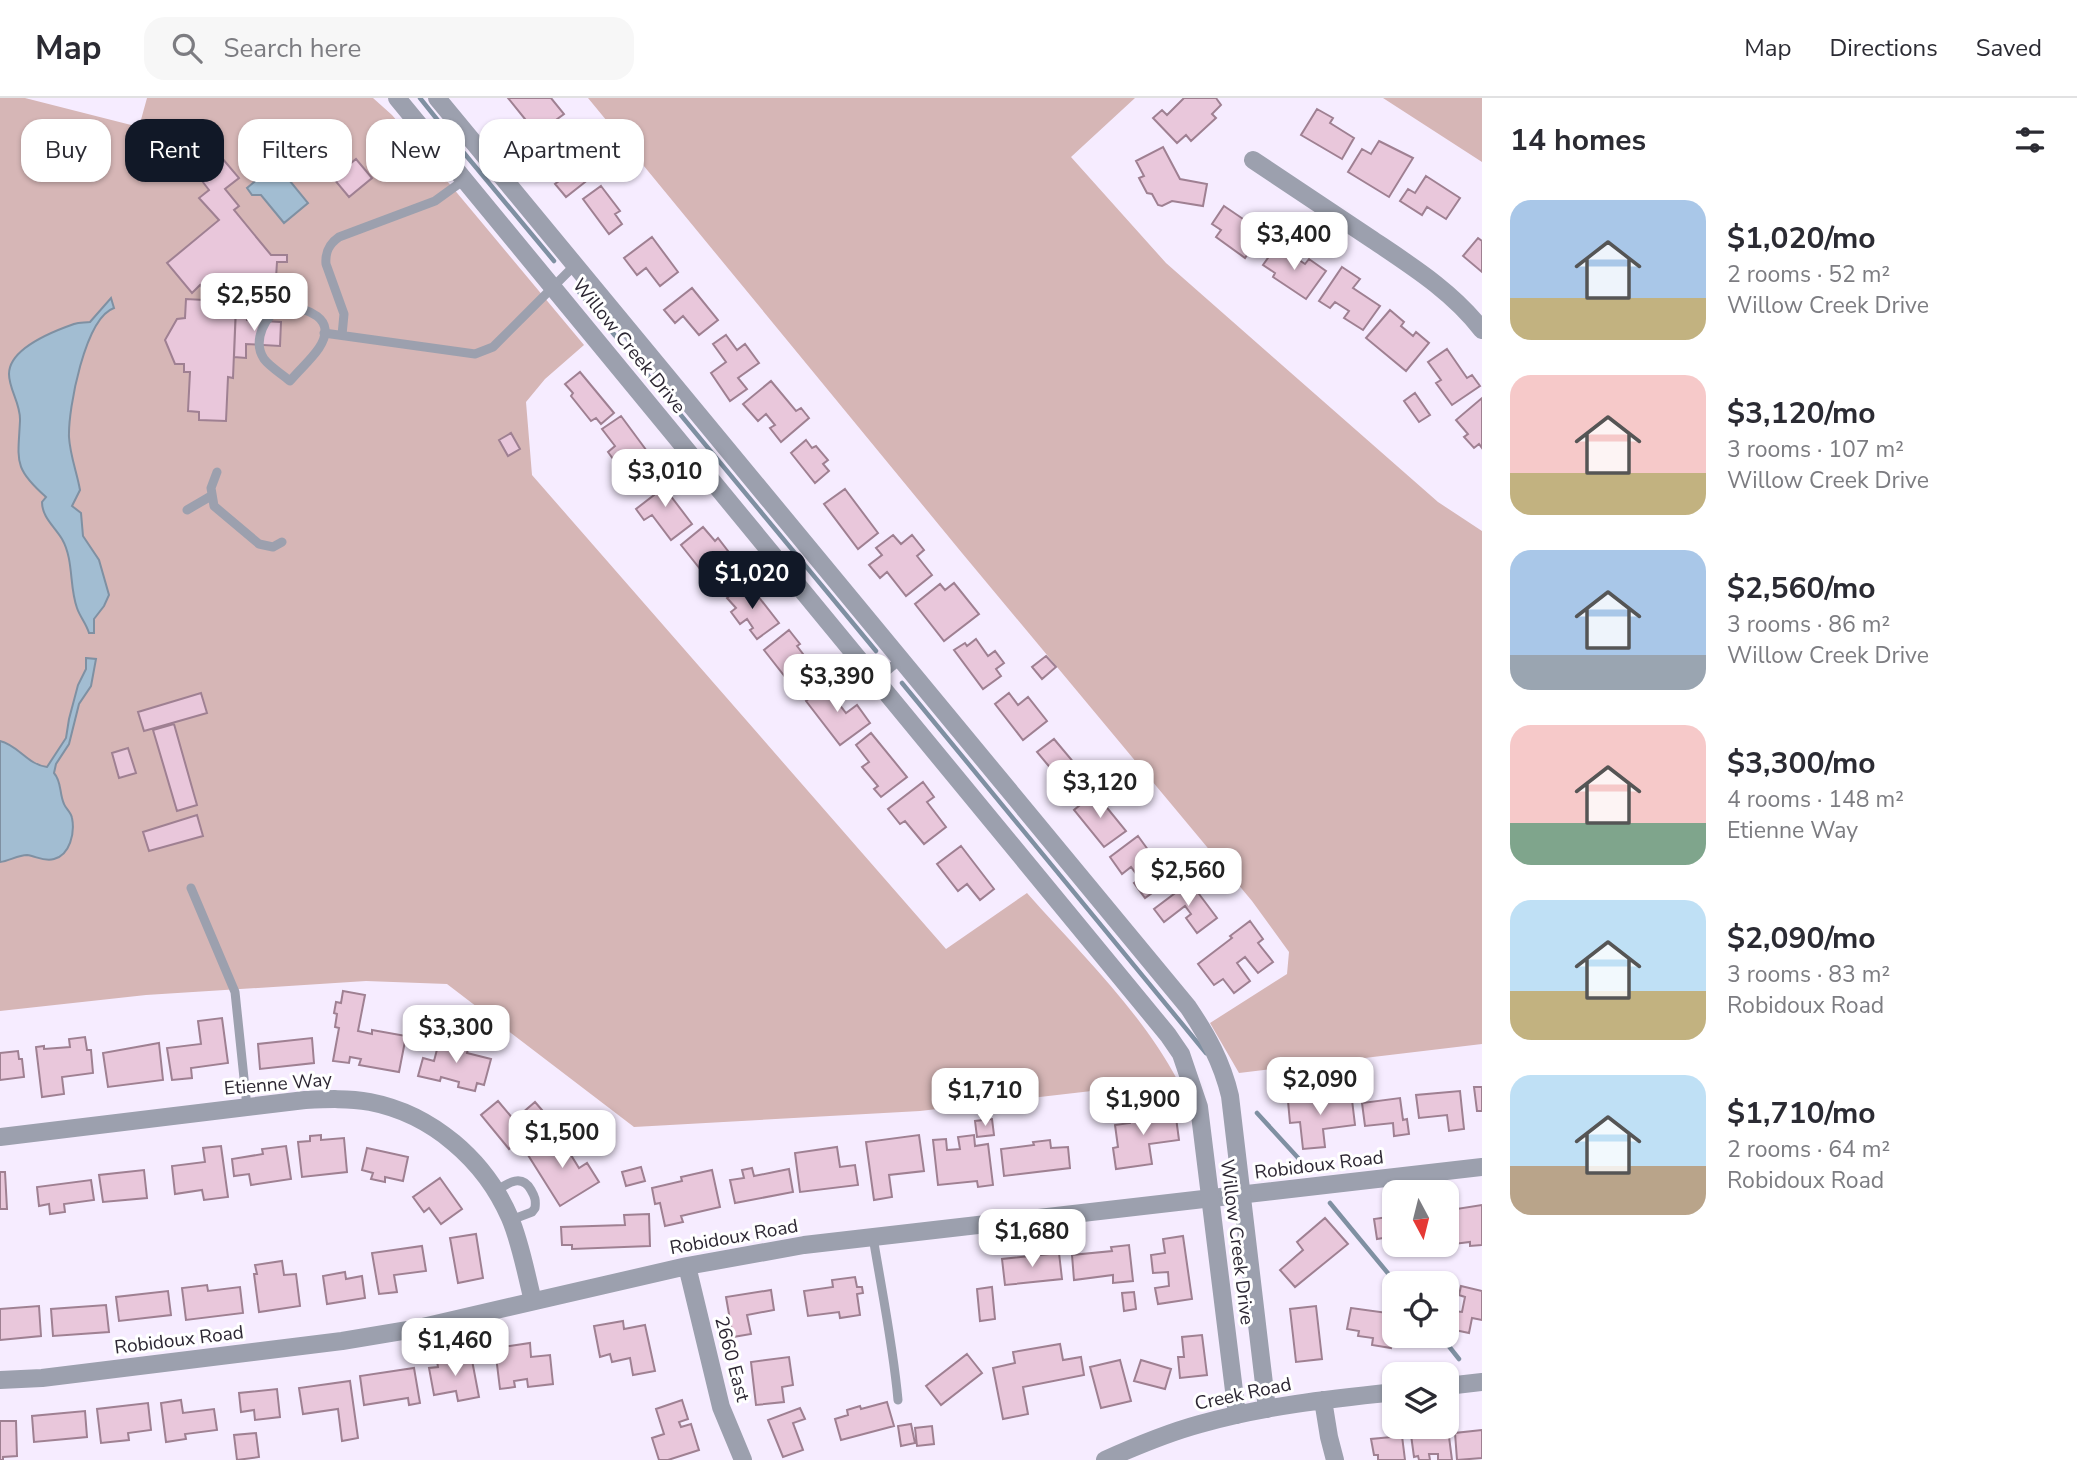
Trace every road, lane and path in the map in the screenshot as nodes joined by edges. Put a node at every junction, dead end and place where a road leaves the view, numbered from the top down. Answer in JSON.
{"nodes":[{"id":1,"x":397,"y":98,"type":"edge"},
{"id":2,"x":437,"y":98,"type":"edge"},
{"id":3,"x":414,"y":119,"type":"edge"},
{"id":4,"x":1252,"y":160,"type":"dead end"},
{"id":5,"x":465,"y":181,"type":"edge"},
{"id":6,"x":461,"y":182,"type":"edge"},
{"id":7,"x":575,"y":265,"type":"junction"},
{"id":8,"x":552,"y":286,"type":"junction"},
{"id":9,"x":1482,"y":330,"type":"edge"},
{"id":10,"x":324,"y":333,"type":"junction"},
{"id":11,"x":342,"y":335,"type":"junction"},
{"id":12,"x":216,"y":472,"type":"dead end"},
{"id":13,"x":211,"y":496,"type":"junction"},
{"id":14,"x":187,"y":510,"type":"dead end"},
{"id":15,"x":282,"y":542,"type":"dead end"},
{"id":16,"x":901,"y":659,"type":"junction"},
{"id":17,"x":876,"y":680,"type":"junction"},
{"id":18,"x":191,"y":888,"type":"dead end"},
{"id":19,"x":247,"y":1107,"type":"junction"},
{"id":20,"x":0,"y":1137,"type":"edge"},
{"id":21,"x":1482,"y":1167,"type":"edge"},
{"id":22,"x":496,"y":1191,"type":"junction"},
{"id":23,"x":1240,"y":1195,"type":"junction"},
{"id":24,"x":1210,"y":1198,"type":"junction"},
{"id":25,"x":511,"y":1220,"type":"junction"},
{"id":26,"x":873,"y":1237,"type":"junction"},
{"id":27,"x":687,"y":1266,"type":"junction"},
{"id":28,"x":533,"y":1301,"type":"junction"},
{"id":29,"x":0,"y":1380,"type":"edge"},
{"id":30,"x":1482,"y":1382,"type":"edge"},
{"id":31,"x":1459,"y":1385,"type":"edge"},
{"id":32,"x":1382,"y":1393,"type":"edge"},
{"id":33,"x":898,"y":1400,"type":"dead end"},
{"id":34,"x":1323,"y":1400,"type":"junction"},
{"id":35,"x":1266,"y":1409,"type":"junction"},
{"id":36,"x":1237,"y":1415,"type":"junction"},
{"id":37,"x":743,"y":1460,"type":"edge"},
{"id":38,"x":1105,"y":1460,"type":"edge"},
{"id":39,"x":1335,"y":1460,"type":"edge"}],
"edges":[{"from":1,"to":3,"type":"street","name":"Willow Creek Drive"},
{"from":2,"to":7,"type":"street","name":"Willow Creek Drive"},
{"from":4,"to":9,"type":"street"},
{"from":5,"to":8,"type":"street","name":"Willow Creek Drive"},
{"from":6,"to":11,"type":"lane"},
{"from":7,"to":8,"type":"lane"},
{"from":7,"to":16,"type":"street","name":"Willow Creek Drive"},
{"from":8,"to":11,"type":"lane"},
{"from":8,"to":17,"type":"street","name":"Willow Creek Drive"},
{"from":10,"to":10,"type":"lane"},
{"from":10,"to":11,"type":"lane"},
{"from":12,"to":13,"type":"lane"},
{"from":13,"to":14,"type":"lane"},
{"from":13,"to":15,"type":"lane"},
{"from":16,"to":17,"type":"lane"},
{"from":16,"to":23,"type":"street","name":"Willow Creek Drive"},
{"from":17,"to":24,"type":"street","name":"Willow Creek Drive"},
{"from":18,"to":19,"type":"lane"},
{"from":19,"to":20,"type":"street","name":"Etienne Way"},
{"from":19,"to":22,"type":"street","name":"Etienne Way"},
{"from":21,"to":23,"type":"street","name":"Robidoux Road"},
{"from":22,"to":25,"type":"street","name":"Etienne Way"},
{"from":22,"to":25,"type":"lane"},
{"from":23,"to":24,"type":"street","name":"Robidoux Road"},
{"from":23,"to":35,"type":"street","name":"Willow Creek Drive"},
{"from":24,"to":26,"type":"street","name":"Robidoux Road"},
{"from":24,"to":36,"type":"street","name":"Willow Creek Drive"},
{"from":25,"to":28,"type":"street","name":"Etienne Way"},
{"from":26,"to":27,"type":"street","name":"Robidoux Road"},
{"from":26,"to":33,"type":"lane"},
{"from":27,"to":28,"type":"street","name":"Robidoux Road"},
{"from":27,"to":37,"type":"street","name":"2660 East"},
{"from":28,"to":29,"type":"street","name":"Robidoux Road"},
{"from":30,"to":31,"type":"street"},
{"from":32,"to":34,"type":"street","name":"Creek Road"},
{"from":34,"to":35,"type":"street","name":"Creek Road"},
{"from":34,"to":39,"type":"street"},
{"from":35,"to":36,"type":"street","name":"Creek Road"},
{"from":36,"to":38,"type":"street","name":"Creek Road"}]}
